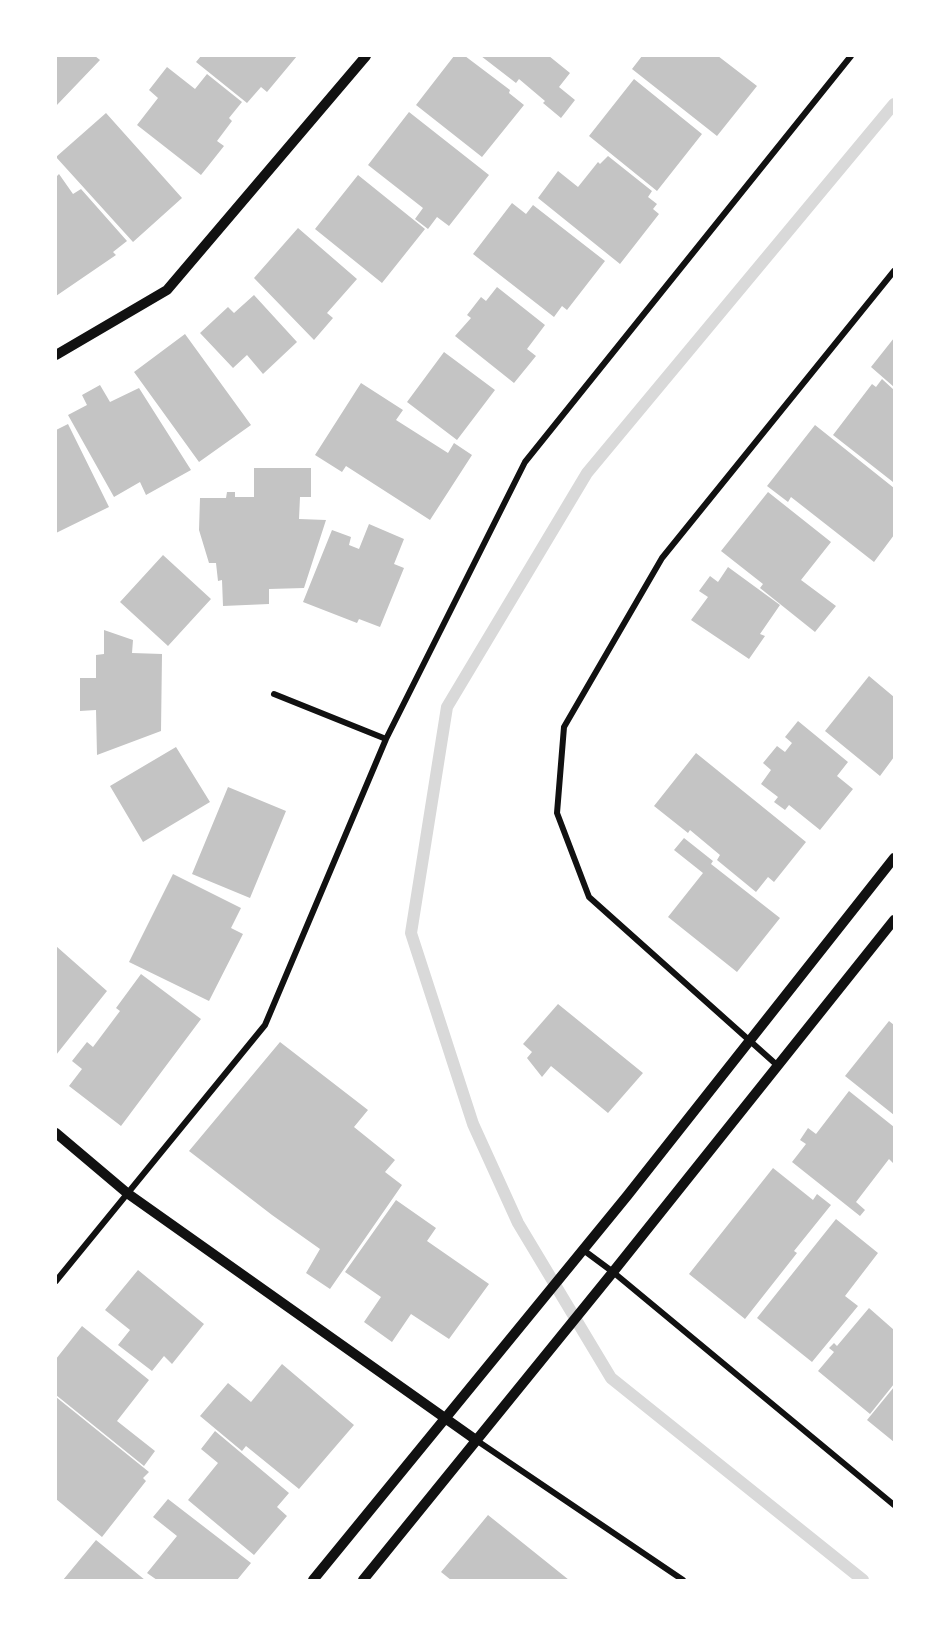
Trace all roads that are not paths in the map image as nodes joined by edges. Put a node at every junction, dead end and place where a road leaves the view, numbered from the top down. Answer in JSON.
{"nodes":[{"id":1,"x":366,"y":56,"type":"edge"},
{"id":2,"x":851,"y":56,"type":"edge"},
{"id":3,"x":894,"y":271,"type":"edge"},
{"id":4,"x":56,"y":355,"type":"edge"},
{"id":5,"x":274,"y":694,"type":"dead end"},
{"id":6,"x":386,"y":739,"type":"junction"},
{"id":7,"x":894,"y":858,"type":"edge"},
{"id":8,"x":894,"y":920,"type":"edge"},
{"id":9,"x":750,"y":1042,"type":"junction"},
{"id":10,"x":778,"y":1066,"type":"junction"},
{"id":11,"x":56,"y":1133,"type":"edge"},
{"id":12,"x":127,"y":1192,"type":"junction"},
{"id":13,"x":582,"y":1249,"type":"junction"},
{"id":14,"x":613,"y":1272,"type":"junction"},
{"id":15,"x":56,"y":1281,"type":"edge"},
{"id":16,"x":445,"y":1419,"type":"junction"},
{"id":17,"x":476,"y":1440,"type":"junction"},
{"id":18,"x":894,"y":1505,"type":"edge"},
{"id":19,"x":314,"y":1581,"type":"edge"},
{"id":20,"x":363,"y":1581,"type":"edge"},
{"id":21,"x":683,"y":1581,"type":"edge"}],
"edges":[{"from":1,"to":4,"type":"street"},
{"from":2,"to":6,"type":"street"},
{"from":3,"to":9,"type":"street"},
{"from":5,"to":6,"type":"street"},
{"from":6,"to":12,"type":"street"},
{"from":7,"to":9,"type":"street"},
{"from":8,"to":10,"type":"street"},
{"from":9,"to":10,"type":"street"},
{"from":9,"to":13,"type":"street"},
{"from":10,"to":14,"type":"street"},
{"from":11,"to":12,"type":"street"},
{"from":12,"to":15,"type":"street"},
{"from":12,"to":16,"type":"street"},
{"from":13,"to":14,"type":"street"},
{"from":13,"to":16,"type":"street"},
{"from":14,"to":17,"type":"street"},
{"from":14,"to":18,"type":"street"},
{"from":16,"to":17,"type":"street"},
{"from":16,"to":19,"type":"street"},
{"from":17,"to":20,"type":"street"},
{"from":17,"to":21,"type":"street"}]}
